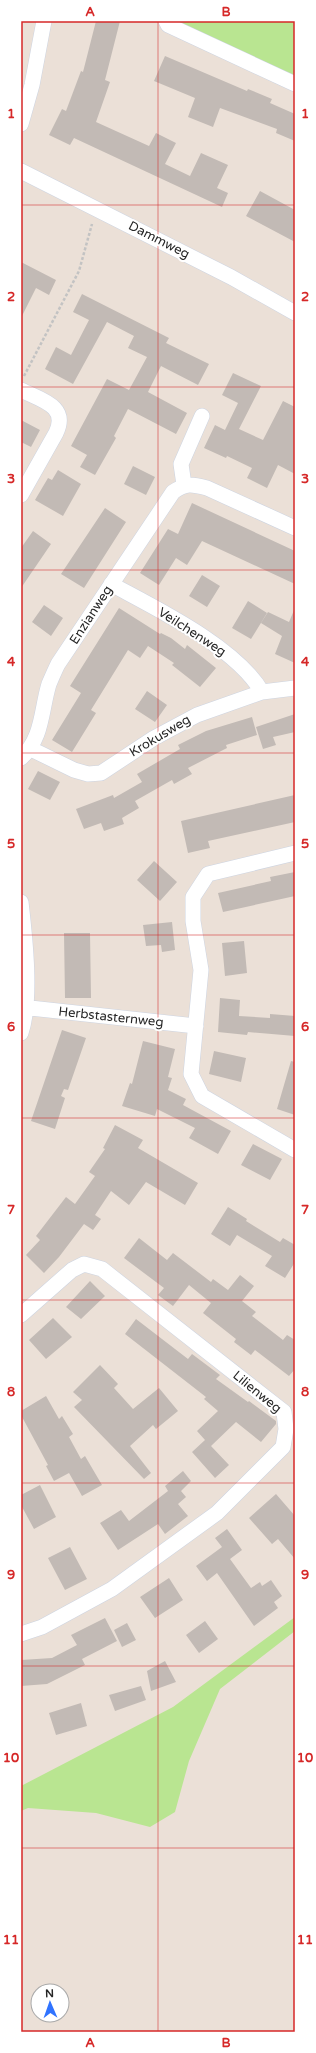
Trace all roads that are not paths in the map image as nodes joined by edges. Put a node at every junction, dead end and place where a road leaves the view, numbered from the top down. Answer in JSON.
{"nodes":[{"id":1,"x":44,"y":21,"type":"edge"},
{"id":2,"x":166,"y":21,"type":"edge"},
{"id":3,"x":295,"y":84,"type":"edge"},
{"id":4,"x":21,"y":124,"type":"edge"},
{"id":5,"x":21,"y":171,"type":"edge"},
{"id":6,"x":295,"y":313,"type":"edge"},
{"id":7,"x":21,"y":390,"type":"edge"},
{"id":8,"x":202,"y":416,"type":"dead end"},
{"id":9,"x":184,"y":485,"type":"junction"},
{"id":10,"x":21,"y":495,"type":"edge"},
{"id":11,"x":295,"y":528,"type":"edge"},
{"id":12,"x":111,"y":584,"type":"junction"},
{"id":13,"x":295,"y":688,"type":"edge"},
{"id":14,"x":262,"y":692,"type":"junction"},
{"id":15,"x":26,"y":753,"type":"edge"},
{"id":16,"x":295,"y":853,"type":"edge"},
{"id":17,"x":21,"y":902,"type":"edge"},
{"id":18,"x":23,"y":1007,"type":"edge"},
{"id":19,"x":196,"y":1026,"type":"junction"},
{"id":20,"x":21,"y":1033,"type":"edge"},
{"id":21,"x":295,"y":1150,"type":"edge"},
{"id":22,"x":21,"y":1315,"type":"edge"},
{"id":23,"x":21,"y":1634,"type":"edge"}],
"edges":[{"from":1,"to":4,"type":"street"},
{"from":2,"to":3,"type":"street"},
{"from":5,"to":6,"type":"street","name":"Dammweg"},
{"from":7,"to":10,"type":"street"},
{"from":8,"to":9,"type":"street"},
{"from":9,"to":11,"type":"street"},
{"from":9,"to":12,"type":"street","name":"Enzianweg"},
{"from":12,"to":14,"type":"street","name":"Veilchenweg"},
{"from":12,"to":15,"type":"street","name":"Enzianweg"},
{"from":13,"to":14,"type":"street","name":"Krokusweg"},
{"from":14,"to":15,"type":"street","name":"Krokusweg"},
{"from":16,"to":19,"type":"street"},
{"from":17,"to":18,"type":"street"},
{"from":18,"to":19,"type":"street","name":"Herbstasternweg"},
{"from":18,"to":20,"type":"street"},
{"from":19,"to":21,"type":"street"},
{"from":22,"to":23,"type":"street","name":"Lilienweg"}]}
